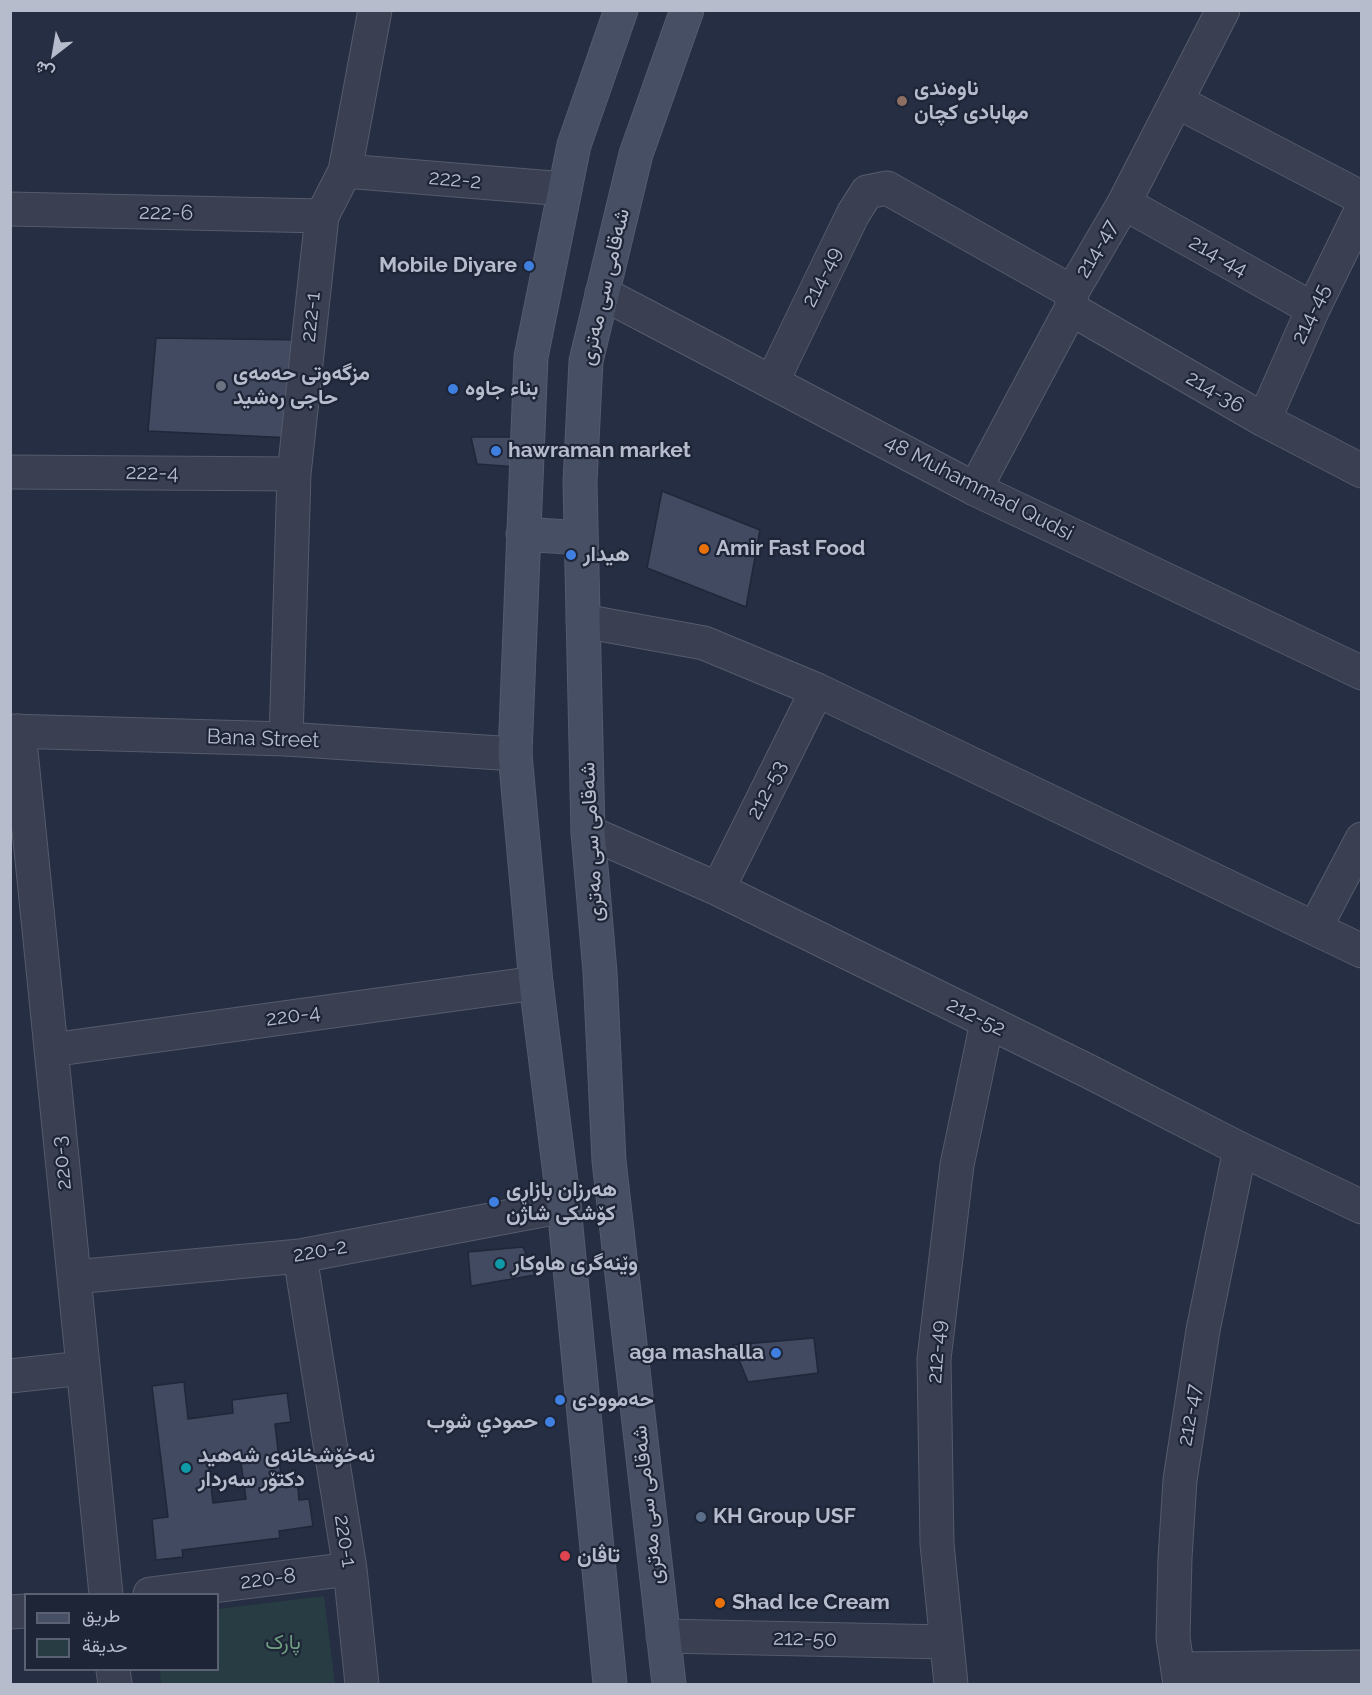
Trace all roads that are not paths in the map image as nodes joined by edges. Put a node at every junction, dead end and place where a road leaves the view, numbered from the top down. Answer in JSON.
{"nodes":[{"id":1,"x":375,"y":10,"type":"edge"},
{"id":2,"x":621,"y":10,"type":"edge"},
{"id":3,"x":687,"y":10,"type":"edge"},
{"id":4,"x":1223,"y":10,"type":"edge"},
{"id":5,"x":1176,"y":101,"type":"junction"},
{"id":6,"x":345,"y":171,"type":"junction"},
{"id":7,"x":887,"y":188,"type":"joint"},
{"id":8,"x":565,"y":189,"type":"junction"},
{"id":9,"x":1362,"y":198,"type":"edge"},
{"id":10,"x":1124,"y":203,"type":"junction"},
{"id":11,"x":10,"y":209,"type":"edge"},
{"id":12,"x":322,"y":216,"type":"junction"},
{"id":13,"x":1357,"y":230,"type":"edge"},
{"id":14,"x":602,"y":292,"type":"junction"},
{"id":15,"x":1072,"y":301,"type":"junction"},
{"id":16,"x":1313,"y":309,"type":"junction"},
{"id":17,"x":772,"y":382,"type":"junction"},
{"id":18,"x":1263,"y":420,"type":"junction"},
{"id":19,"x":1362,"y":471,"type":"edge"},
{"id":20,"x":10,"y":472,"type":"edge"},
{"id":21,"x":294,"y":474,"type":"junction"},
{"id":22,"x":975,"y":489,"type":"junction"},
{"id":23,"x":523,"y":534,"type":"junction"},
{"id":24,"x":581,"y":538,"type":"junction"},
{"id":25,"x":583,"y":621,"type":"junction"},
{"id":26,"x":1362,"y":673,"type":"edge"},
{"id":27,"x":817,"y":690,"type":"junction"},
{"id":28,"x":15,"y":731,"type":"edge"},
{"id":29,"x":286,"y":739,"type":"junction"},
{"id":30,"x":515,"y":754,"type":"junction"},
{"id":31,"x":588,"y":832,"type":"junction"},
{"id":32,"x":1362,"y":839,"type":"edge"},
{"id":33,"x":717,"y":889,"type":"junction"},
{"id":34,"x":1315,"y":928,"type":"junction"},
{"id":35,"x":1362,"y":951,"type":"edge"},
{"id":36,"x":536,"y":983,"type":"junction"},
{"id":37,"x":987,"y":1022,"type":"junction"},
{"id":38,"x":51,"y":1050,"type":"junction"},
{"id":39,"x":1240,"y":1149,"type":"junction"},
{"id":40,"x":609,"y":1161,"type":"junction"},
{"id":41,"x":558,"y":1169,"type":"junction"},
{"id":42,"x":564,"y":1206,"type":"junction"},
{"id":43,"x":1362,"y":1207,"type":"edge"},
{"id":44,"x":300,"y":1256,"type":"junction"},
{"id":45,"x":74,"y":1277,"type":"junction"},
{"id":46,"x":83,"y":1368,"type":"junction"},
{"id":47,"x":10,"y":1376,"type":"edge"},
{"id":48,"x":350,"y":1569,"type":"junction"},
{"id":49,"x":106,"y":1593,"type":"edge"},
{"id":50,"x":158,"y":1593,"type":"edge"},
{"id":51,"x":663,"y":1636,"type":"junction"},
{"id":52,"x":947,"y":1642,"type":"junction"},
{"id":53,"x":1362,"y":1667,"type":"edge"},
{"id":54,"x":1179,"y":1677,"type":"edge"},
{"id":55,"x":362,"y":1684,"type":"edge"},
{"id":56,"x":610,"y":1684,"type":"edge"},
{"id":57,"x":669,"y":1684,"type":"edge"},
{"id":58,"x":951,"y":1684,"type":"edge"}],
"edges":[{"from":1,"to":6,"type":"street","name":"222-1"},
{"from":2,"to":8,"type":"main road"},
{"from":3,"to":14,"type":"main road","name":"شەقامی سی مەتری"},
{"from":4,"to":5,"type":"street","name":"214-47"},
{"from":5,"to":9,"type":"street"},
{"from":5,"to":10,"type":"street","name":"214-47"},
{"from":6,"to":8,"type":"street","name":"222-2"},
{"from":6,"to":12,"type":"street","name":"222-1"},
{"from":7,"to":15,"type":"street","name":"214-36"},
{"from":7,"to":17,"type":"street","name":"214-49"},
{"from":8,"to":23,"type":"main road"},
{"from":10,"to":15,"type":"street","name":"214-47"},
{"from":10,"to":16,"type":"street","name":"214-44"},
{"from":11,"to":12,"type":"street","name":"222-6"},
{"from":12,"to":21,"type":"street","name":"222-1"},
{"from":13,"to":16,"type":"street","name":"214-45"},
{"from":14,"to":17,"type":"street","name":"48 Muhammad Qudsi"},
{"from":14,"to":24,"type":"main road","name":"شەقامی سی مەتری"},
{"from":15,"to":18,"type":"street","name":"214-36"},
{"from":15,"to":22,"type":"street","name":"214-47"},
{"from":16,"to":18,"type":"street","name":"214-45"},
{"from":17,"to":22,"type":"street","name":"48 Muhammad Qudsi"},
{"from":18,"to":19,"type":"street","name":"214-36"},
{"from":20,"to":21,"type":"street","name":"222-4"},
{"from":21,"to":29,"type":"street","name":"222-1"},
{"from":22,"to":26,"type":"street","name":"48 Muhammad Qudsi"},
{"from":23,"to":24,"type":"main road"},
{"from":23,"to":30,"type":"main road"},
{"from":24,"to":25,"type":"main road","name":"شەقامی سی مەتری"},
{"from":25,"to":27,"type":"street"},
{"from":25,"to":31,"type":"main road","name":"شەقامی سی مەتری"},
{"from":27,"to":33,"type":"street","name":"212-53"},
{"from":27,"to":34,"type":"street"},
{"from":28,"to":29,"type":"street","name":"Bana Street"},
{"from":28,"to":38,"type":"street","name":"220-3"},
{"from":29,"to":30,"type":"street","name":"Bana Street"},
{"from":30,"to":36,"type":"main road"},
{"from":31,"to":33,"type":"street","name":"212-52"},
{"from":31,"to":40,"type":"main road","name":"شەقامی سی مەتری"},
{"from":32,"to":34,"type":"street"},
{"from":33,"to":37,"type":"street","name":"212-52"},
{"from":34,"to":35,"type":"street"},
{"from":36,"to":38,"type":"street","name":"220-4"},
{"from":36,"to":41,"type":"main road"},
{"from":37,"to":39,"type":"street","name":"212-52"},
{"from":37,"to":52,"type":"street","name":"212-49"},
{"from":38,"to":45,"type":"street","name":"220-3"},
{"from":39,"to":43,"type":"street","name":"212-52"},
{"from":39,"to":54,"type":"street","name":"212-47"},
{"from":40,"to":41,"type":"main road"},
{"from":40,"to":51,"type":"main road","name":"شەقامی سی مەتری"},
{"from":41,"to":42,"type":"main road"},
{"from":42,"to":44,"type":"street","name":"220-2"},
{"from":42,"to":56,"type":"main road"},
{"from":44,"to":45,"type":"street","name":"220-2"},
{"from":44,"to":48,"type":"street","name":"220-1"},
{"from":45,"to":46,"type":"street","name":"220-3"},
{"from":46,"to":47,"type":"street"},
{"from":46,"to":49,"type":"street","name":"220-3"},
{"from":48,"to":50,"type":"street","name":"220-8"},
{"from":48,"to":55,"type":"street","name":"220-1"},
{"from":51,"to":52,"type":"street","name":"212-50"},
{"from":51,"to":57,"type":"main road","name":"شەقامی سی مەتری"},
{"from":52,"to":58,"type":"street","name":"212-49"},
{"from":53,"to":54,"type":"street"}]}
